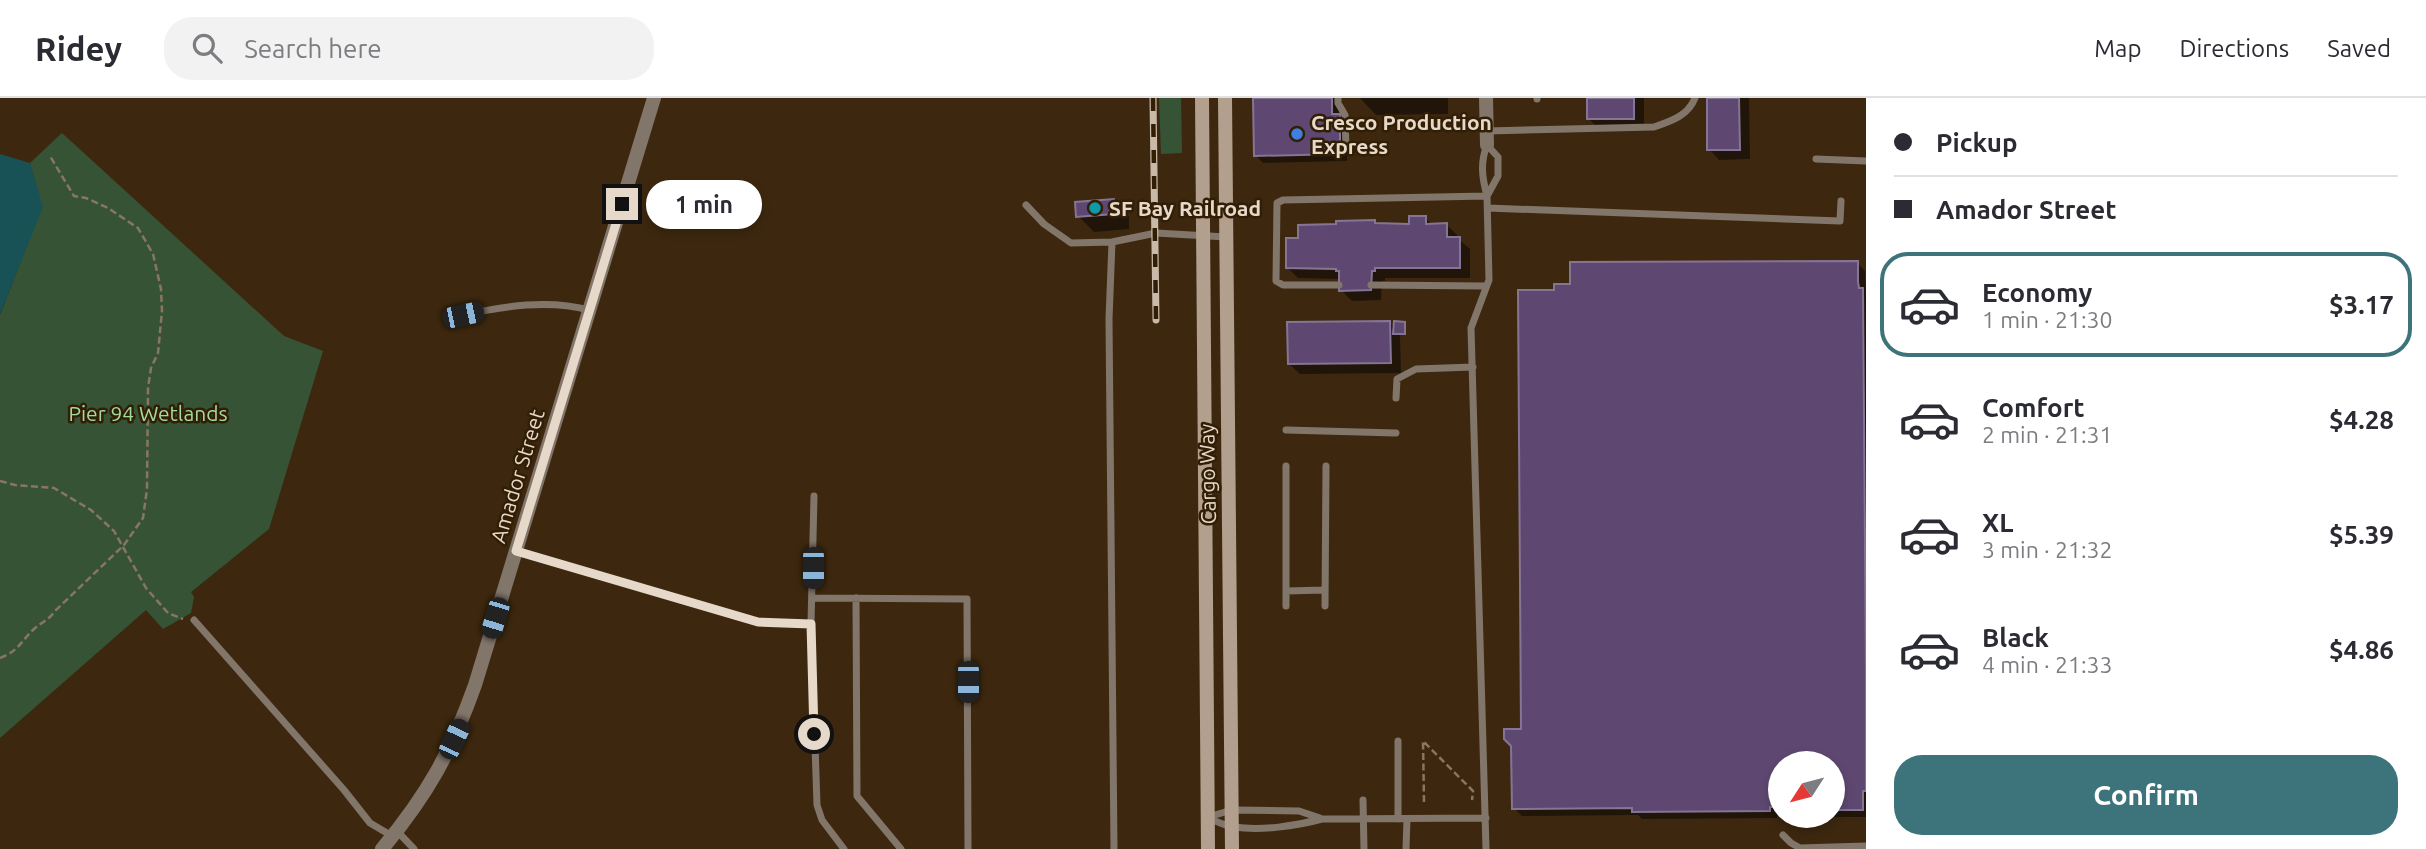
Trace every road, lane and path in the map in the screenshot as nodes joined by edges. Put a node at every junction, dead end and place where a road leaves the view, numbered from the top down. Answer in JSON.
{"nodes":[{"id":1,"x":654,"y":98,"type":"edge"},
{"id":2,"x":1202,"y":98,"type":"edge"},
{"id":3,"x":1225,"y":98,"type":"edge"},
{"id":4,"x":1338,"y":98,"type":"edge"},
{"id":5,"x":1486,"y":98,"type":"edge"},
{"id":6,"x":1695,"y":98,"type":"edge"},
{"id":7,"x":1487,"y":138,"type":"junction"},
{"id":8,"x":1346,"y":150,"type":"dead end"},
{"id":9,"x":50,"y":156,"type":"dead end"},
{"id":10,"x":1816,"y":159,"type":"dead end"},
{"id":11,"x":1866,"y":161,"type":"edge"},
{"id":12,"x":1487,"y":196,"type":"junction"},
{"id":13,"x":1841,"y":201,"type":"dead end"},
{"id":14,"x":1026,"y":205,"type":"dead end"},
{"id":15,"x":1488,"y":208,"type":"junction"},
{"id":16,"x":1203,"y":236,"type":"junction"},
{"id":17,"x":1226,"y":237,"type":"junction"},
{"id":18,"x":1112,"y":242,"type":"junction"},
{"id":19,"x":1339,"y":285,"type":"dead end"},
{"id":20,"x":1371,"y":285,"type":"dead end"},
{"id":21,"x":1486,"y":286,"type":"junction"},
{"id":22,"x":590,"y":310,"type":"junction"},
{"id":23,"x":463,"y":315,"type":"dead end"},
{"id":24,"x":1473,"y":367,"type":"junction"},
{"id":25,"x":1396,"y":398,"type":"dead end"},
{"id":26,"x":1286,"y":430,"type":"dead end"},
{"id":27,"x":1396,"y":433,"type":"dead end"},
{"id":28,"x":1286,"y":466,"type":"dead end"},
{"id":29,"x":1326,"y":466,"type":"dead end"},
{"id":30,"x":0,"y":481,"type":"edge"},
{"id":31,"x":814,"y":496,"type":"dead end"},
{"id":32,"x":124,"y":545,"type":"junction"},
{"id":33,"x":516,"y":551,"type":"junction"},
{"id":34,"x":1325,"y":590,"type":"junction"},
{"id":35,"x":1286,"y":591,"type":"junction"},
{"id":36,"x":812,"y":598,"type":"junction"},
{"id":37,"x":856,"y":598,"type":"junction"},
{"id":38,"x":1286,"y":606,"type":"dead end"},
{"id":39,"x":1325,"y":606,"type":"dead end"},
{"id":40,"x":194,"y":620,"type":"joint"},
{"id":41,"x":811,"y":624,"type":"junction"},
{"id":42,"x":0,"y":658,"type":"edge"},
{"id":43,"x":1398,"y":741,"type":"dead end"},
{"id":44,"x":1363,"y":800,"type":"dead end"},
{"id":45,"x":1472,"y":800,"type":"dead end"},
{"id":46,"x":1424,"y":802,"type":"dead end"},
{"id":47,"x":1231,"y":810,"type":"junction"},
{"id":48,"x":1208,"y":817,"type":"junction"},
{"id":49,"x":1486,"y":818,"type":"junction"},
{"id":50,"x":1322,"y":819,"type":"junction"},
{"id":51,"x":1364,"y":819,"type":"junction"},
{"id":52,"x":1398,"y":819,"type":"junction"},
{"id":53,"x":1407,"y":819,"type":"junction"},
{"id":54,"x":1232,"y":827,"type":"junction"},
{"id":55,"x":395,"y":834,"type":"junction"},
{"id":56,"x":1783,"y":835,"type":"dead end"},
{"id":57,"x":1866,"y":846,"type":"edge"},
{"id":58,"x":1807,"y":848,"type":"edge"},
{"id":59,"x":382,"y":849,"type":"edge"},
{"id":60,"x":414,"y":849,"type":"edge"},
{"id":61,"x":844,"y":849,"type":"edge"},
{"id":62,"x":901,"y":849,"type":"edge"},
{"id":63,"x":968,"y":849,"type":"edge"},
{"id":64,"x":1114,"y":849,"type":"edge"},
{"id":65,"x":1208,"y":849,"type":"edge"},
{"id":66,"x":1232,"y":849,"type":"edge"},
{"id":67,"x":1364,"y":849,"type":"edge"},
{"id":68,"x":1406,"y":849,"type":"edge"},
{"id":69,"x":1486,"y":849,"type":"edge"}],
"edges":[{"from":1,"to":22,"type":"street","name":"Amador Street"},
{"from":2,"to":16,"type":"main road","name":"Cargo Way"},
{"from":3,"to":17,"type":"main road","name":"Cargo Way"},
{"from":4,"to":8,"type":"lane"},
{"from":5,"to":7,"type":"street"},
{"from":6,"to":7,"type":"lane"},
{"from":7,"to":12,"type":"lane"},
{"from":7,"to":12,"type":"lane"},
{"from":9,"to":32,"type":"path"},
{"from":10,"to":11,"type":"lane"},
{"from":12,"to":15,"type":"lane"},
{"from":12,"to":19,"type":"lane"},
{"from":13,"to":15,"type":"lane"},
{"from":14,"to":18,"type":"lane"},
{"from":15,"to":21,"type":"lane"},
{"from":16,"to":17,"type":"lane"},
{"from":16,"to":18,"type":"lane"},
{"from":16,"to":48,"type":"main road","name":"Cargo Way"},
{"from":17,"to":47,"type":"main road","name":"Cargo Way"},
{"from":18,"to":64,"type":"lane"},
{"from":20,"to":21,"type":"lane"},
{"from":21,"to":24,"type":"lane"},
{"from":22,"to":23,"type":"lane"},
{"from":22,"to":33,"type":"street","name":"Amador Street"},
{"from":24,"to":25,"type":"lane"},
{"from":24,"to":49,"type":"lane"},
{"from":26,"to":27,"type":"lane"},
{"from":28,"to":35,"type":"lane"},
{"from":29,"to":34,"type":"lane"},
{"from":30,"to":32,"type":"path"},
{"from":31,"to":36,"type":"lane"},
{"from":32,"to":40,"type":"path"},
{"from":32,"to":42,"type":"path"},
{"from":33,"to":41,"type":"lane"},
{"from":33,"to":55,"type":"street","name":"Amador Street"},
{"from":34,"to":35,"type":"lane"},
{"from":34,"to":39,"type":"lane"},
{"from":35,"to":38,"type":"lane"},
{"from":36,"to":37,"type":"lane"},
{"from":36,"to":41,"type":"lane"},
{"from":37,"to":62,"type":"lane"},
{"from":37,"to":63,"type":"lane"},
{"from":40,"to":55,"type":"lane"},
{"from":41,"to":61,"type":"lane"},
{"from":43,"to":52,"type":"lane"},
{"from":44,"to":51,"type":"lane"},
{"from":45,"to":46,"type":"path"},
{"from":47,"to":48,"type":"lane"},
{"from":47,"to":50,"type":"lane"},
{"from":47,"to":54,"type":"main road","name":"Cargo Way"},
{"from":48,"to":54,"type":"lane"},
{"from":48,"to":65,"type":"main road","name":"Cargo Way"},
{"from":49,"to":53,"type":"lane"},
{"from":49,"to":69,"type":"lane"},
{"from":50,"to":51,"type":"lane"},
{"from":50,"to":54,"type":"lane"},
{"from":51,"to":52,"type":"lane"},
{"from":51,"to":67,"type":"lane"},
{"from":52,"to":53,"type":"lane"},
{"from":53,"to":68,"type":"lane"},
{"from":54,"to":66,"type":"main road","name":"Cargo Way"},
{"from":55,"to":59,"type":"street","name":"Amador Street"},
{"from":55,"to":60,"type":"lane"},
{"from":56,"to":58,"type":"lane"},
{"from":57,"to":58,"type":"lane"}]}
